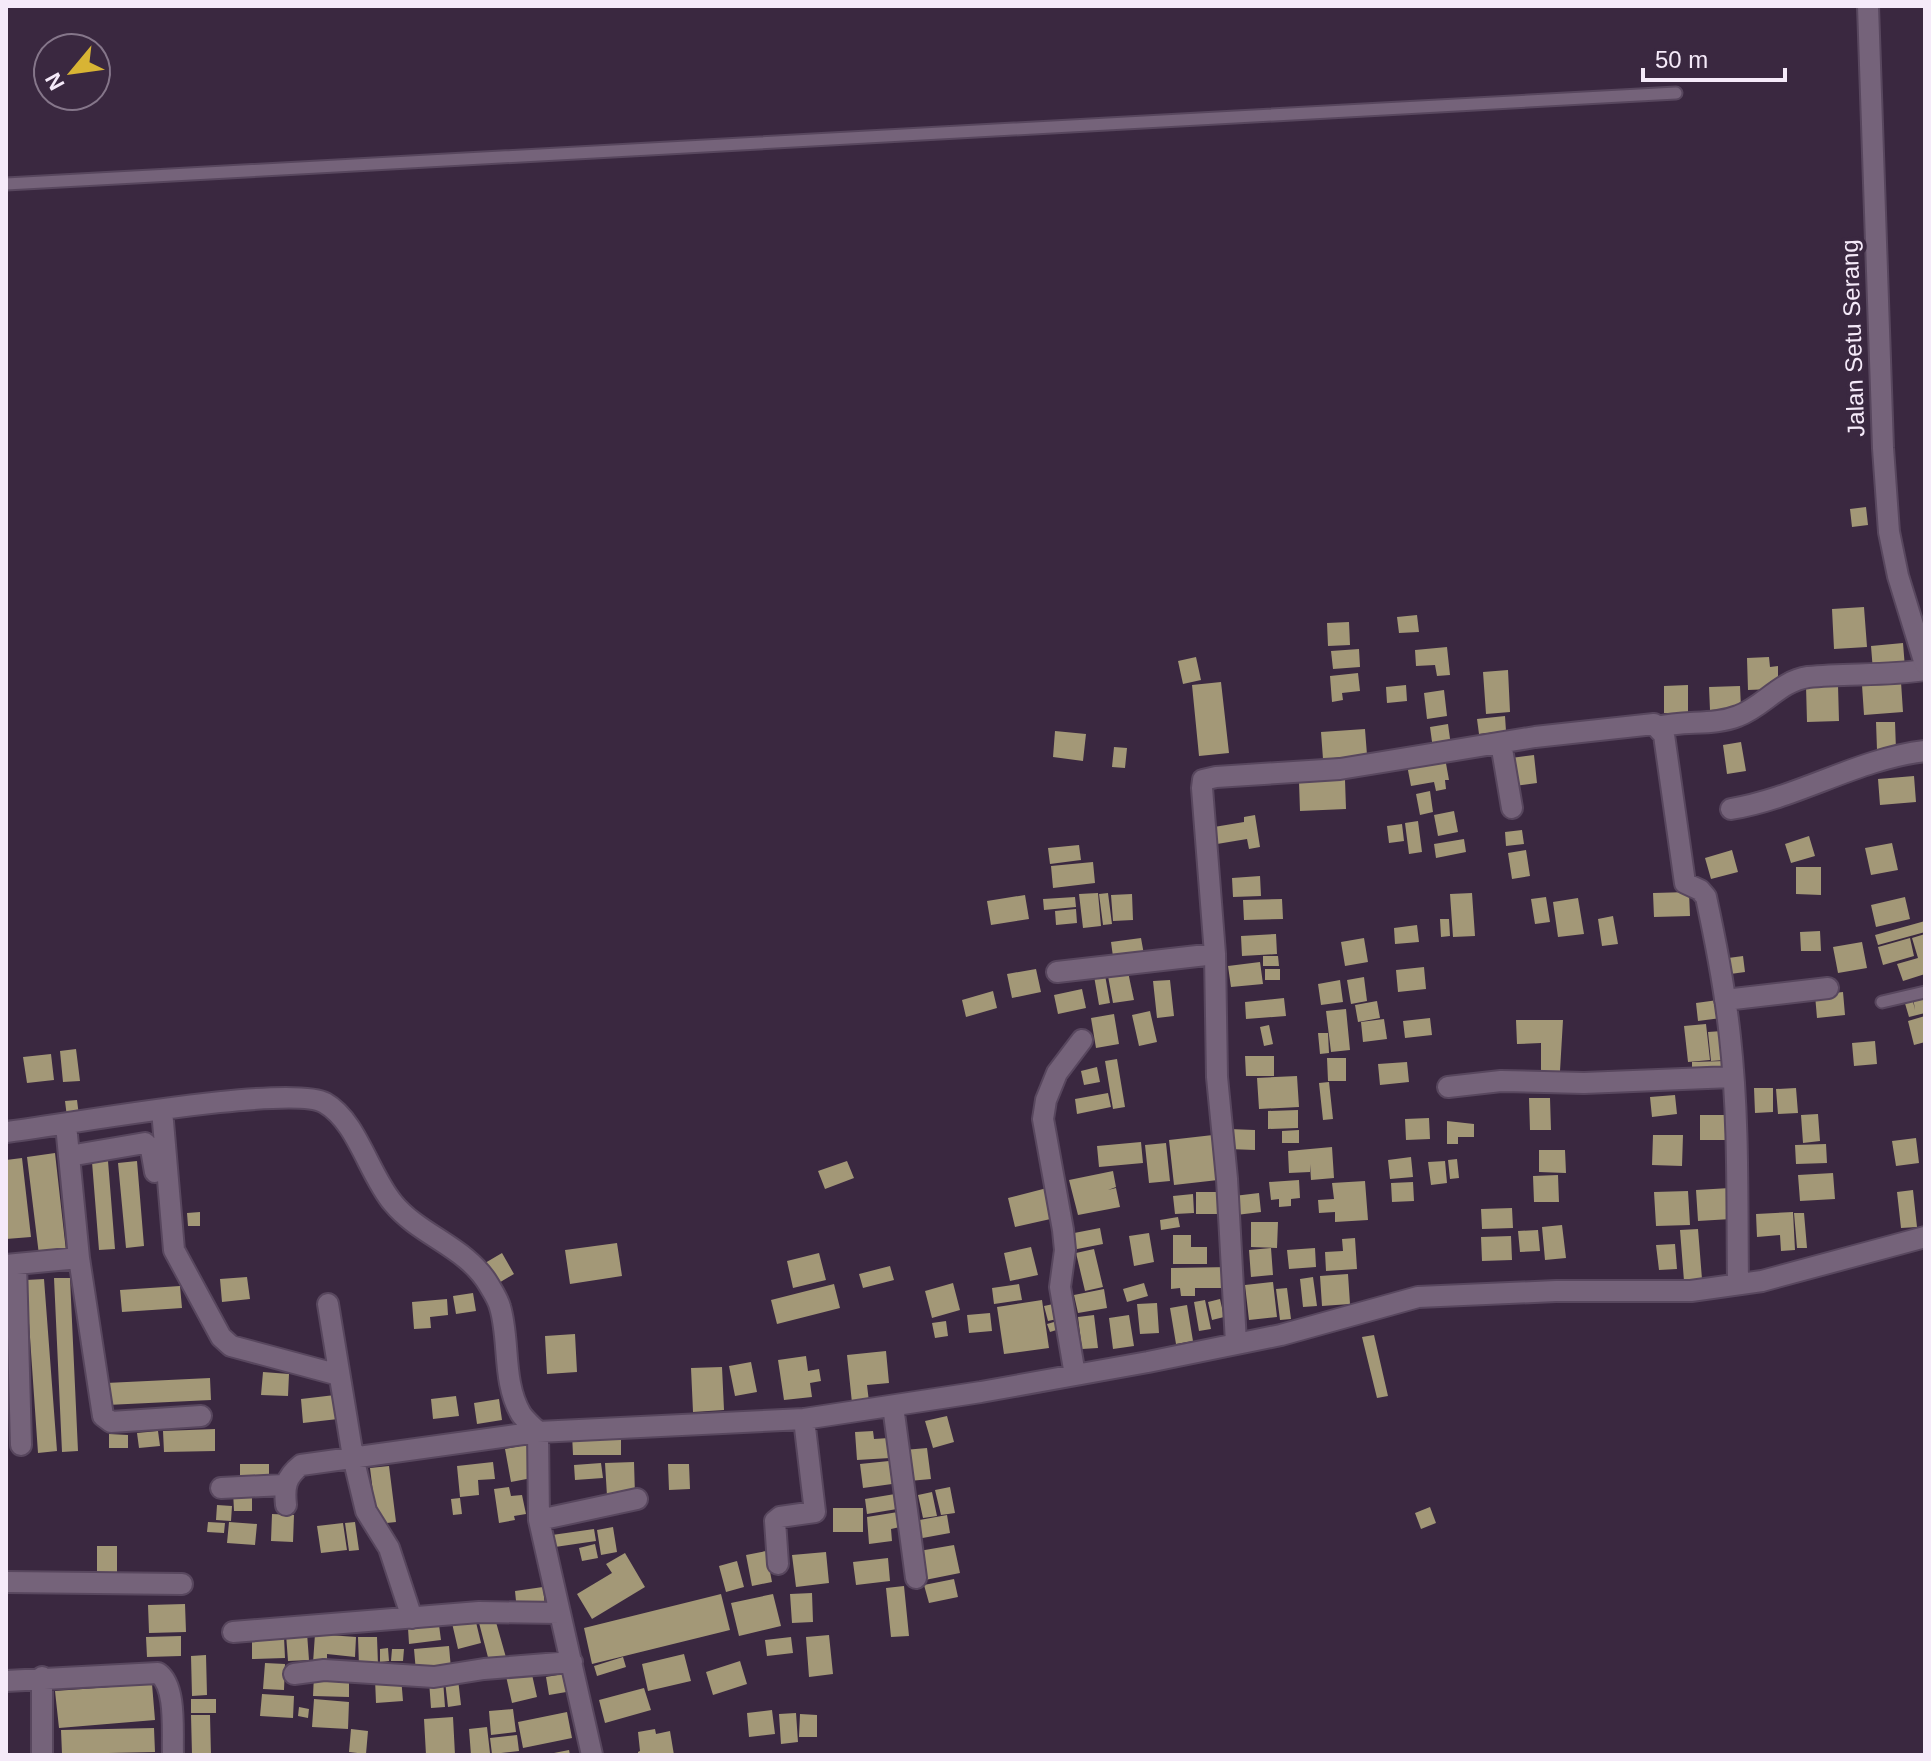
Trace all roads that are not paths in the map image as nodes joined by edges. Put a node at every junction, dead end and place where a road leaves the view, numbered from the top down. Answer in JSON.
{"nodes":[{"id":1,"x":1868,"y":6,"type":"edge"},
{"id":2,"x":1676,"y":93,"type":"dead end"},
{"id":3,"x":6,"y":184,"type":"edge"},
{"id":4,"x":1925,"y":667,"type":"edge"},
{"id":5,"x":1658,"y":727,"type":"junction"},
{"id":6,"x":1501,"y":743,"type":"junction"},
{"id":7,"x":1925,"y":751,"type":"edge"},
{"id":8,"x":1512,"y":808,"type":"dead end"},
{"id":9,"x":1731,"y":809,"type":"dead end"},
{"id":10,"x":1215,"y":954,"type":"junction"},
{"id":11,"x":1057,"y":972,"type":"dead end"},
{"id":12,"x":1828,"y":988,"type":"dead end"},
{"id":13,"x":1925,"y":992,"type":"edge"},
{"id":14,"x":1725,"y":1000,"type":"junction"},
{"id":15,"x":1882,"y":1002,"type":"dead end"},
{"id":16,"x":1082,"y":1040,"type":"dead end"},
{"id":17,"x":1732,"y":1077,"type":"junction"},
{"id":18,"x":1448,"y":1087,"type":"dead end"},
{"id":19,"x":162,"y":1110,"type":"junction"},
{"id":20,"x":66,"y":1125,"type":"junction"},
{"id":21,"x":6,"y":1132,"type":"edge"},
{"id":22,"x":69,"y":1156,"type":"junction"},
{"id":23,"x":168,"y":1192,"type":"junction"},
{"id":24,"x":1925,"y":1237,"type":"edge"},
{"id":25,"x":79,"y":1258,"type":"junction"},
{"id":26,"x":11,"y":1264,"type":"edge"},
{"id":27,"x":1738,"y":1284,"type":"junction"},
{"id":28,"x":328,"y":1304,"type":"dead end"},
{"id":29,"x":1236,"y":1343,"type":"junction"},
{"id":30,"x":339,"y":1375,"type":"junction"},
{"id":31,"x":1075,"y":1375,"type":"junction"},
{"id":32,"x":893,"y":1406,"type":"junction"},
{"id":33,"x":201,"y":1416,"type":"dead end"},
{"id":34,"x":804,"y":1419,"type":"junction"},
{"id":35,"x":538,"y":1432,"type":"junction"},
{"id":36,"x":21,"y":1445,"type":"dead end"},
{"id":37,"x":353,"y":1457,"type":"junction"},
{"id":38,"x":221,"y":1488,"type":"dead end"},
{"id":39,"x":637,"y":1499,"type":"dead end"},
{"id":40,"x":539,"y":1520,"type":"junction"},
{"id":41,"x":778,"y":1564,"type":"dead end"},
{"id":42,"x":916,"y":1578,"type":"dead end"},
{"id":43,"x":6,"y":1582,"type":"edge"},
{"id":44,"x":182,"y":1584,"type":"dead end"},
{"id":45,"x":560,"y":1613,"type":"junction"},
{"id":46,"x":412,"y":1618,"type":"junction"},
{"id":47,"x":233,"y":1632,"type":"dead end"},
{"id":48,"x":572,"y":1662,"type":"junction"},
{"id":49,"x":294,"y":1674,"type":"dead end"},
{"id":50,"x":42,"y":1677,"type":"junction"},
{"id":51,"x":6,"y":1681,"type":"edge"},
{"id":52,"x":42,"y":1755,"type":"edge"},
{"id":53,"x":173,"y":1755,"type":"edge"},
{"id":54,"x":592,"y":1755,"type":"edge"}],
"edges":[{"from":1,"to":4,"type":"street","name":"Jalan Setu Serang"},
{"from":2,"to":3,"type":"lane"},
{"from":4,"to":5,"type":"street"},
{"from":5,"to":6,"type":"street"},
{"from":5,"to":14,"type":"street"},
{"from":6,"to":8,"type":"street"},
{"from":6,"to":10,"type":"street"},
{"from":7,"to":9,"type":"street"},
{"from":10,"to":11,"type":"street"},
{"from":10,"to":29,"type":"street"},
{"from":12,"to":14,"type":"street"},
{"from":13,"to":15,"type":"lane"},
{"from":14,"to":17,"type":"street"},
{"from":16,"to":31,"type":"street"},
{"from":17,"to":18,"type":"street"},
{"from":17,"to":27,"type":"street"},
{"from":19,"to":20,"type":"street"},
{"from":19,"to":23,"type":"street"},
{"from":19,"to":35,"type":"street"},
{"from":20,"to":21,"type":"street"},
{"from":20,"to":22,"type":"street"},
{"from":22,"to":23,"type":"street"},
{"from":22,"to":25,"type":"street"},
{"from":23,"to":30,"type":"street"},
{"from":24,"to":27,"type":"street"},
{"from":25,"to":26,"type":"street"},
{"from":25,"to":33,"type":"street"},
{"from":26,"to":36,"type":"street"},
{"from":27,"to":29,"type":"street"},
{"from":28,"to":30,"type":"street"},
{"from":29,"to":31,"type":"street"},
{"from":30,"to":37,"type":"street"},
{"from":31,"to":32,"type":"street"},
{"from":32,"to":34,"type":"street"},
{"from":32,"to":42,"type":"street"},
{"from":34,"to":35,"type":"street"},
{"from":34,"to":41,"type":"street"},
{"from":35,"to":37,"type":"street"},
{"from":35,"to":40,"type":"street"},
{"from":37,"to":38,"type":"street"},
{"from":37,"to":46,"type":"street"},
{"from":39,"to":40,"type":"street"},
{"from":40,"to":45,"type":"street"},
{"from":43,"to":44,"type":"street"},
{"from":45,"to":46,"type":"street"},
{"from":45,"to":48,"type":"street"},
{"from":46,"to":47,"type":"street"},
{"from":48,"to":49,"type":"street"},
{"from":48,"to":54,"type":"street"},
{"from":50,"to":51,"type":"street"},
{"from":50,"to":52,"type":"street"},
{"from":50,"to":53,"type":"street"}]}
